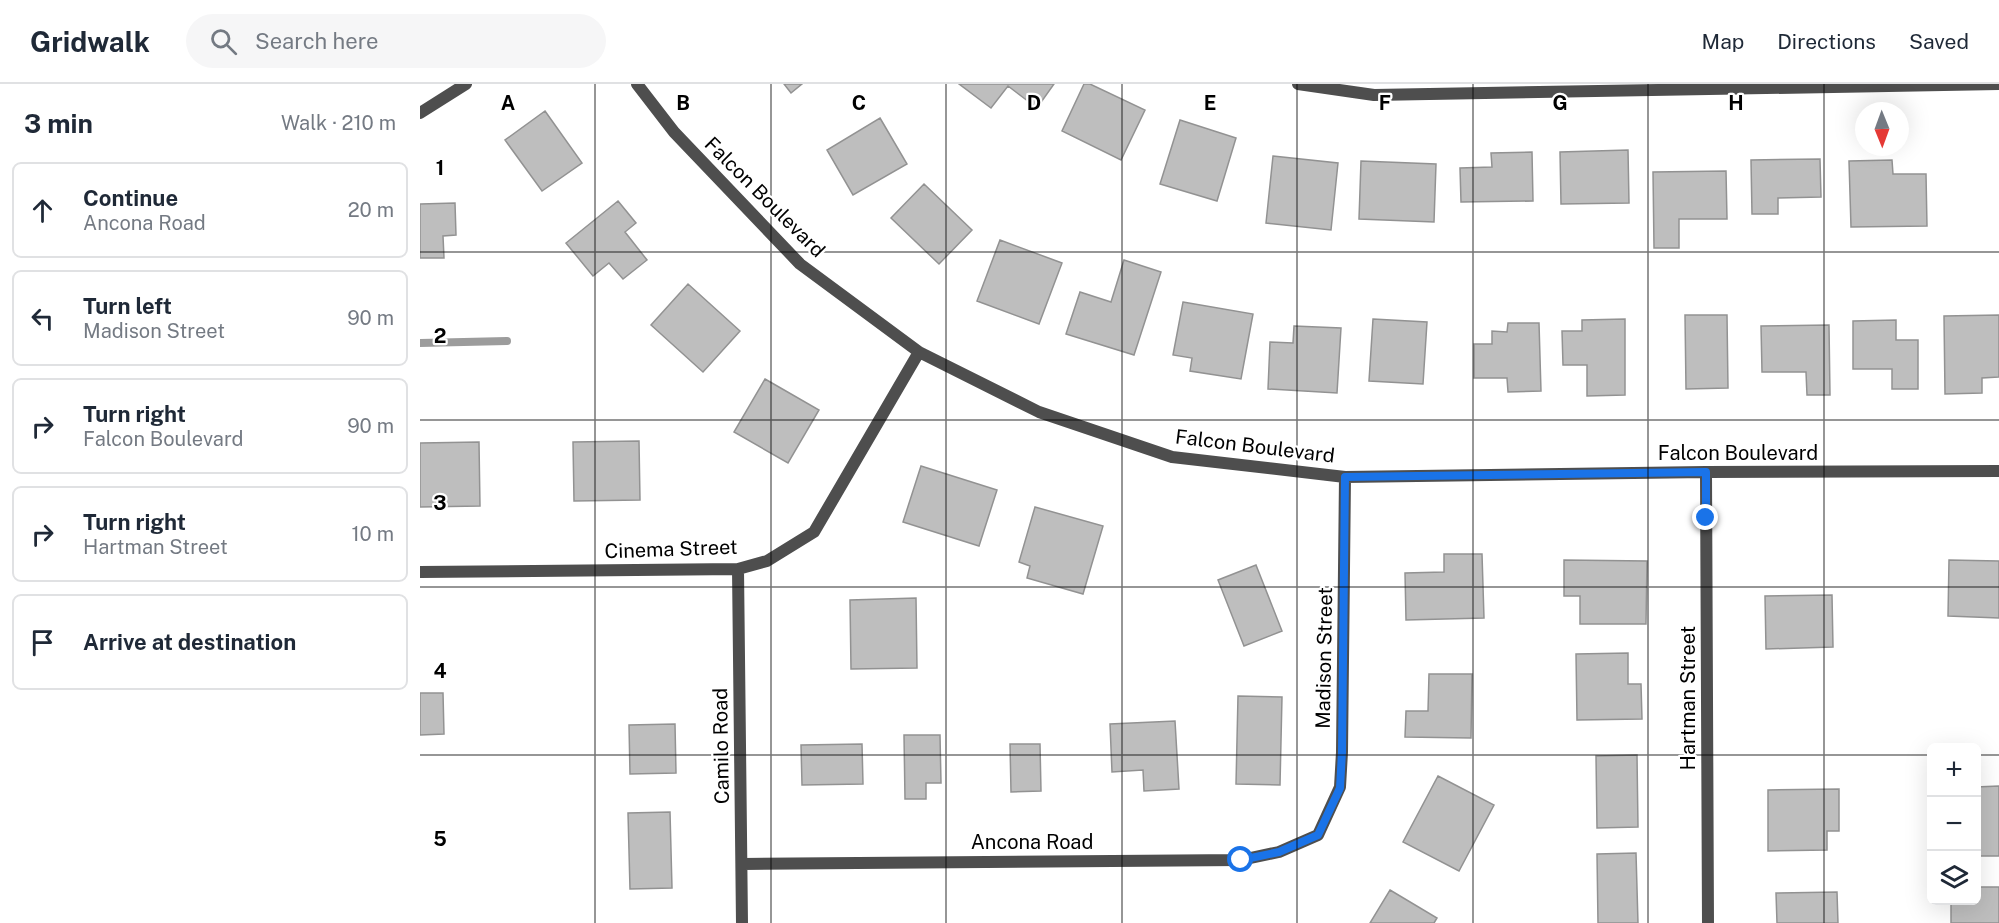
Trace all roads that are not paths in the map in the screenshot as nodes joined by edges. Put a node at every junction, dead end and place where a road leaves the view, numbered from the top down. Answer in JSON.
{"nodes":[{"id":1,"x":466,"y":84,"type":"edge"},
{"id":2,"x":637,"y":84,"type":"edge"},
{"id":3,"x":1298,"y":84,"type":"edge"},
{"id":4,"x":1999,"y":84,"type":"edge"},
{"id":5,"x":420,"y":113,"type":"edge"},
{"id":6,"x":918,"y":352,"type":"junction"},
{"id":7,"x":1999,"y":471,"type":"edge"},
{"id":8,"x":1706,"y":472,"type":"junction"},
{"id":9,"x":1345,"y":477,"type":"junction"},
{"id":10,"x":738,"y":569,"type":"junction"},
{"id":11,"x":420,"y":572,"type":"edge"},
{"id":12,"x":1318,"y":835,"type":"joint"},
{"id":13,"x":743,"y":864,"type":"junction"},
{"id":14,"x":742,"y":923,"type":"edge"},
{"id":15,"x":1708,"y":923,"type":"edge"}],
"edges":[{"from":1,"to":5,"type":"street"},
{"from":2,"to":6,"type":"street","name":"Falcon Boulevard"},
{"from":3,"to":4,"type":"street"},
{"from":6,"to":9,"type":"street","name":"Falcon Boulevard"},
{"from":6,"to":10,"type":"street","name":"Cinema Street"},
{"from":7,"to":8,"type":"street","name":"Falcon Boulevard"},
{"from":8,"to":9,"type":"street","name":"Falcon Boulevard"},
{"from":8,"to":15,"type":"street","name":"Hartman Street"},
{"from":9,"to":12,"type":"street","name":"Madison Street"},
{"from":10,"to":11,"type":"street","name":"Cinema Street"},
{"from":10,"to":13,"type":"street","name":"Camilo Road"},
{"from":12,"to":13,"type":"street","name":"Ancona Road"},
{"from":13,"to":14,"type":"street","name":"Camilo Road"}]}
